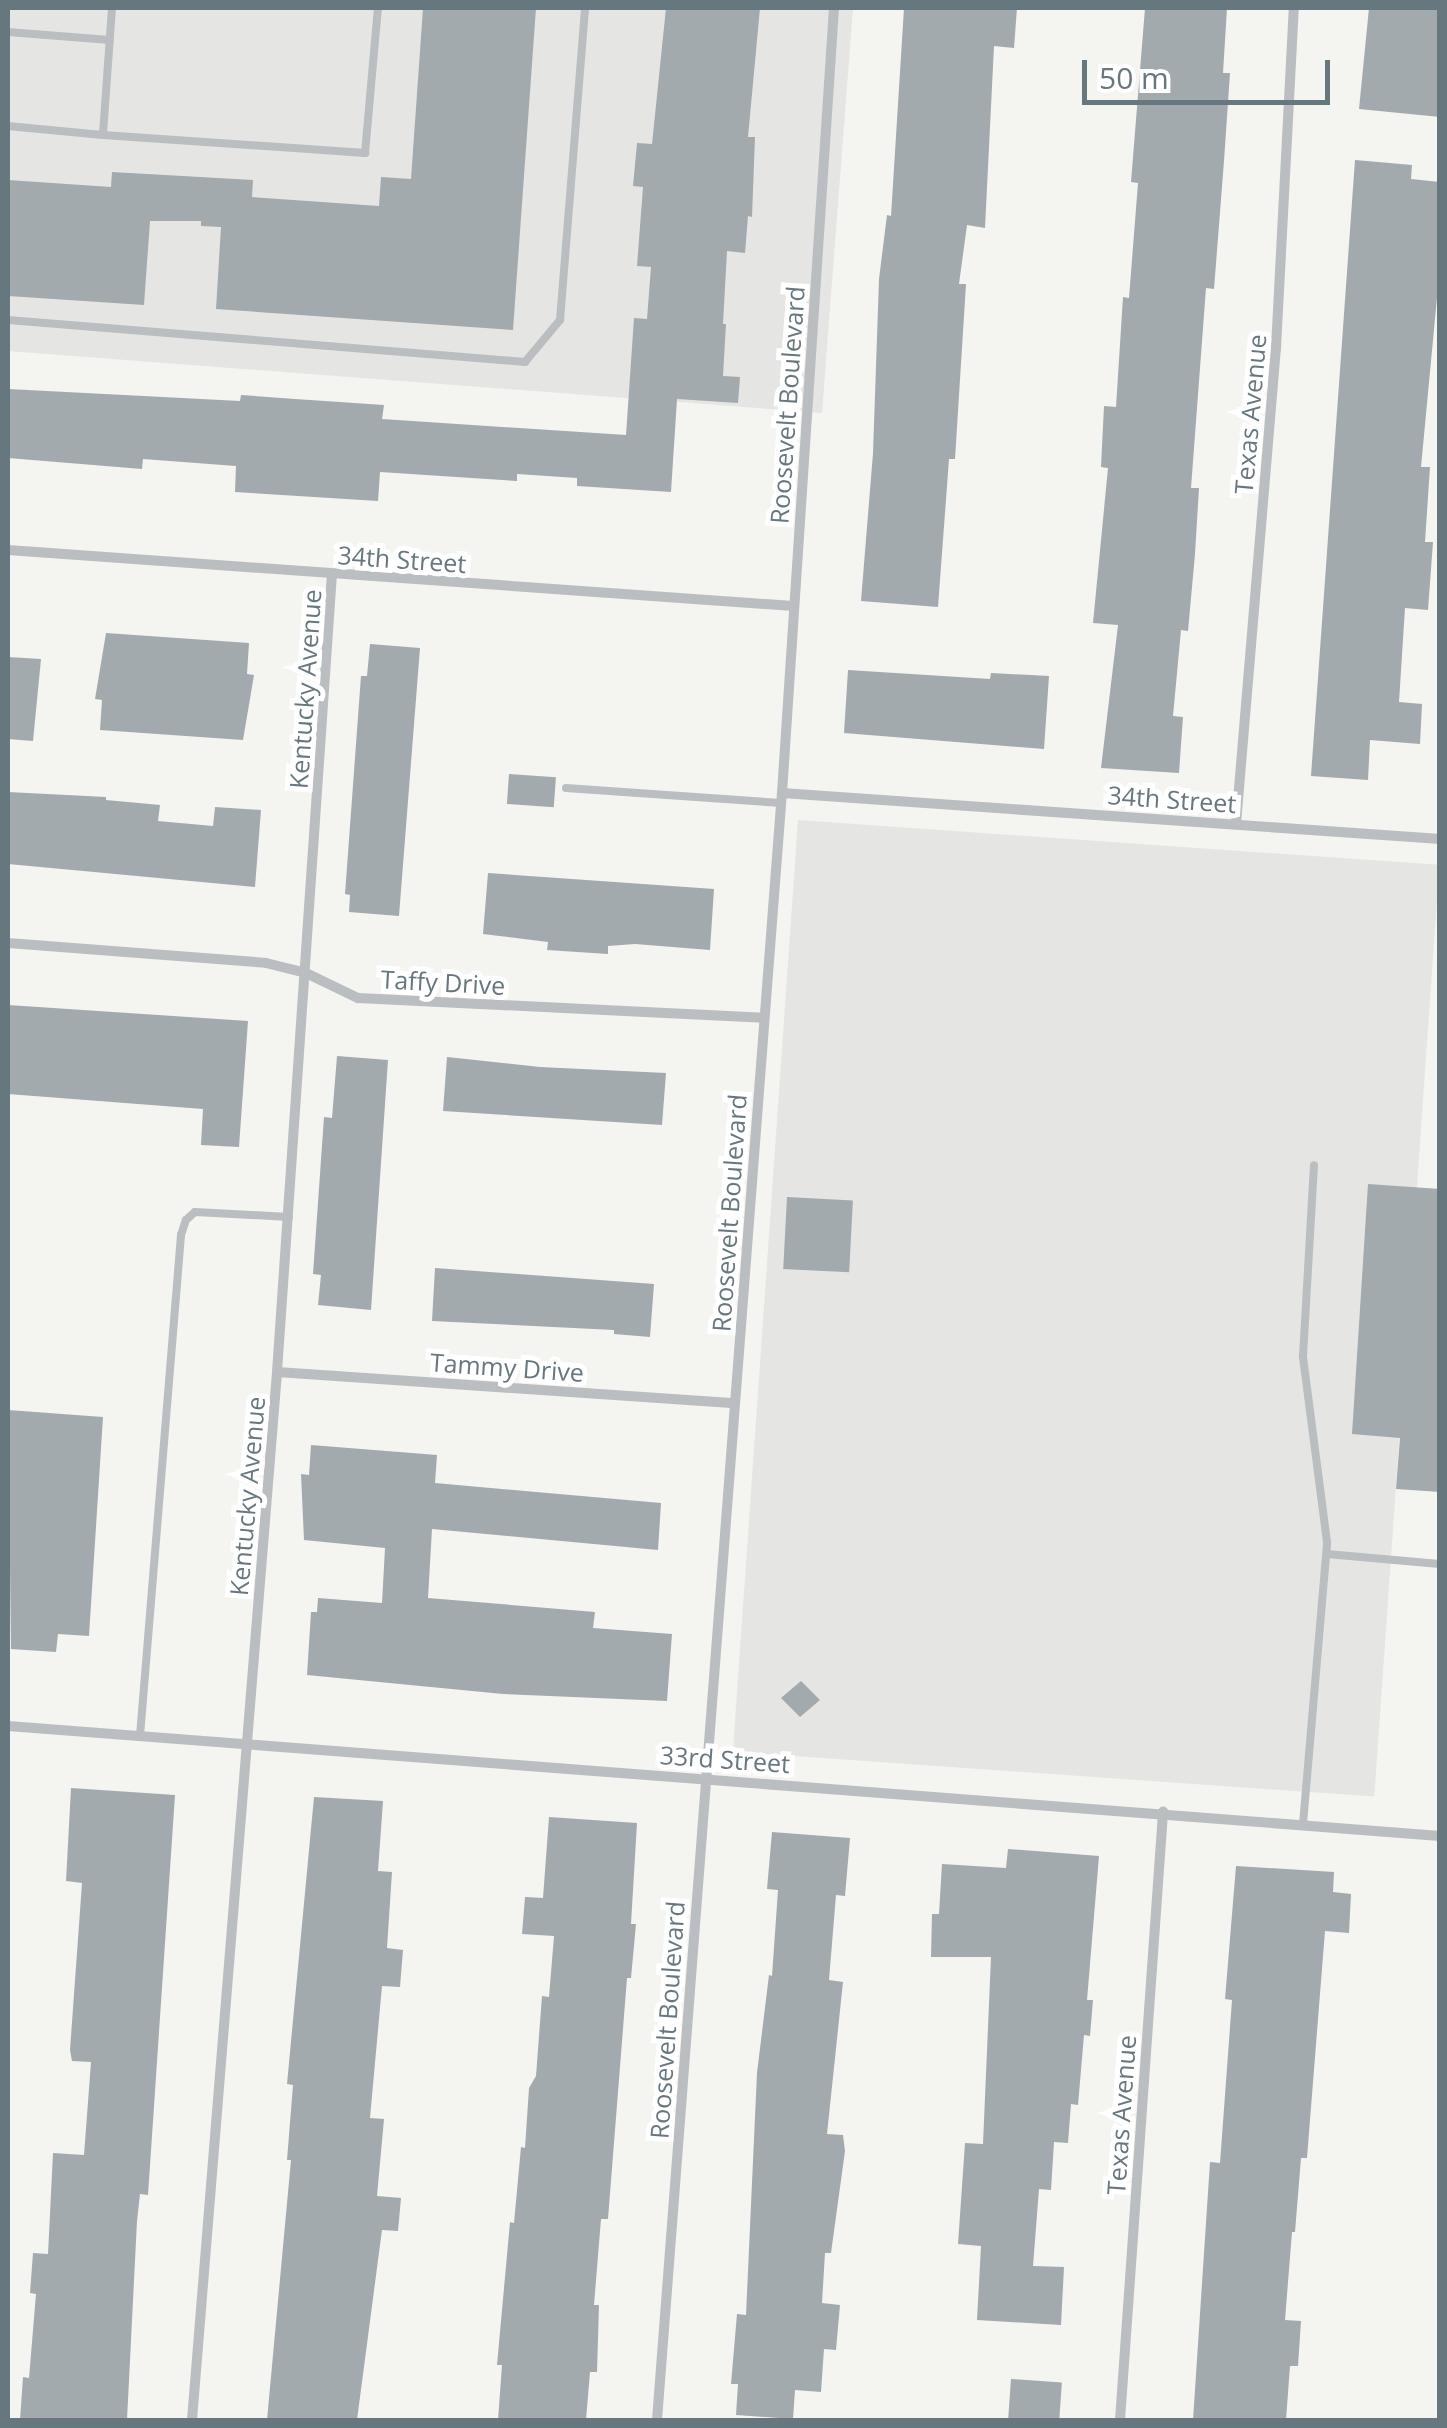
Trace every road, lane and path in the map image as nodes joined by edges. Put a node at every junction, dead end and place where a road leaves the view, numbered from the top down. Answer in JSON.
{"nodes":[{"id":1,"x":112,"y":8,"type":"edge"},
{"id":2,"x":378,"y":8,"type":"edge"},
{"id":3,"x":585,"y":8,"type":"edge"},
{"id":4,"x":834,"y":8,"type":"edge"},
{"id":5,"x":1294,"y":8,"type":"edge"},
{"id":6,"x":8,"y":32,"type":"edge"},
{"id":7,"x":110,"y":40,"type":"junction"},
{"id":8,"x":8,"y":126,"type":"edge"},
{"id":9,"x":103,"y":134,"type":"junction"},
{"id":10,"x":8,"y":320,"type":"edge"},
{"id":11,"x":8,"y":550,"type":"edge"},
{"id":12,"x":332,"y":574,"type":"junction"},
{"id":13,"x":793,"y":606,"type":"junction"},
{"id":14,"x":566,"y":788,"type":"dead end"},
{"id":15,"x":782,"y":798,"type":"junction"},
{"id":16,"x":1236,"y":824,"type":"junction"},
{"id":17,"x":1440,"y":839,"type":"edge"},
{"id":18,"x":8,"y":943,"type":"edge"},
{"id":19,"x":306,"y":974,"type":"junction"},
{"id":20,"x":764,"y":1018,"type":"junction"},
{"id":21,"x":1314,"y":1165,"type":"dead end"},
{"id":22,"x":288,"y":1216,"type":"junction"},
{"id":23,"x":277,"y":1372,"type":"junction"},
{"id":24,"x":734,"y":1403,"type":"junction"},
{"id":25,"x":1326,"y":1554,"type":"junction"},
{"id":26,"x":1440,"y":1564,"type":"edge"},
{"id":27,"x":8,"y":1726,"type":"edge"},
{"id":28,"x":140,"y":1736,"type":"junction"},
{"id":29,"x":248,"y":1744,"type":"junction"},
{"id":30,"x":705,"y":1777,"type":"junction"},
{"id":31,"x":1163,"y":1812,"type":"junction"},
{"id":32,"x":1302,"y":1824,"type":"junction"},
{"id":33,"x":1440,"y":1836,"type":"edge"},
{"id":34,"x":192,"y":2420,"type":"edge"},
{"id":35,"x":657,"y":2420,"type":"edge"},
{"id":36,"x":1120,"y":2420,"type":"edge"}],
"edges":[{"from":1,"to":7,"type":"lane"},
{"from":2,"to":9,"type":"lane"},
{"from":3,"to":10,"type":"lane"},
{"from":4,"to":13,"type":"street","name":"Roosevelt Boulevard"},
{"from":5,"to":16,"type":"street","name":"Texas Avenue"},
{"from":6,"to":7,"type":"lane"},
{"from":7,"to":9,"type":"lane"},
{"from":8,"to":9,"type":"lane"},
{"from":11,"to":12,"type":"street","name":"34th Street"},
{"from":12,"to":13,"type":"street","name":"34th Street"},
{"from":12,"to":19,"type":"street","name":"Kentucky Avenue"},
{"from":13,"to":15,"type":"street","name":"Roosevelt Boulevard"},
{"from":14,"to":15,"type":"lane"},
{"from":15,"to":16,"type":"street","name":"34th Street"},
{"from":15,"to":20,"type":"street","name":"Roosevelt Boulevard"},
{"from":16,"to":17,"type":"street","name":"34th Street"},
{"from":18,"to":19,"type":"street","name":"Taffy Drive"},
{"from":19,"to":20,"type":"street","name":"Taffy Drive"},
{"from":19,"to":22,"type":"street","name":"Kentucky Avenue"},
{"from":20,"to":24,"type":"street","name":"Roosevelt Boulevard"},
{"from":21,"to":25,"type":"lane"},
{"from":22,"to":23,"type":"street","name":"Kentucky Avenue"},
{"from":22,"to":28,"type":"lane"},
{"from":23,"to":24,"type":"street","name":"Tammy Drive"},
{"from":23,"to":29,"type":"street","name":"Kentucky Avenue"},
{"from":24,"to":30,"type":"street","name":"Roosevelt Boulevard"},
{"from":25,"to":26,"type":"lane"},
{"from":25,"to":32,"type":"lane"},
{"from":27,"to":28,"type":"street","name":"33rd Street"},
{"from":28,"to":29,"type":"street","name":"33rd Street"},
{"from":29,"to":30,"type":"street","name":"33rd Street"},
{"from":29,"to":34,"type":"street","name":"Kentucky Avenue"},
{"from":30,"to":31,"type":"street","name":"33rd Street"},
{"from":30,"to":35,"type":"street","name":"Roosevelt Boulevard"},
{"from":31,"to":32,"type":"street","name":"33rd Street"},
{"from":31,"to":36,"type":"street","name":"Texas Avenue"},
{"from":32,"to":33,"type":"street","name":"33rd Street"}]}
